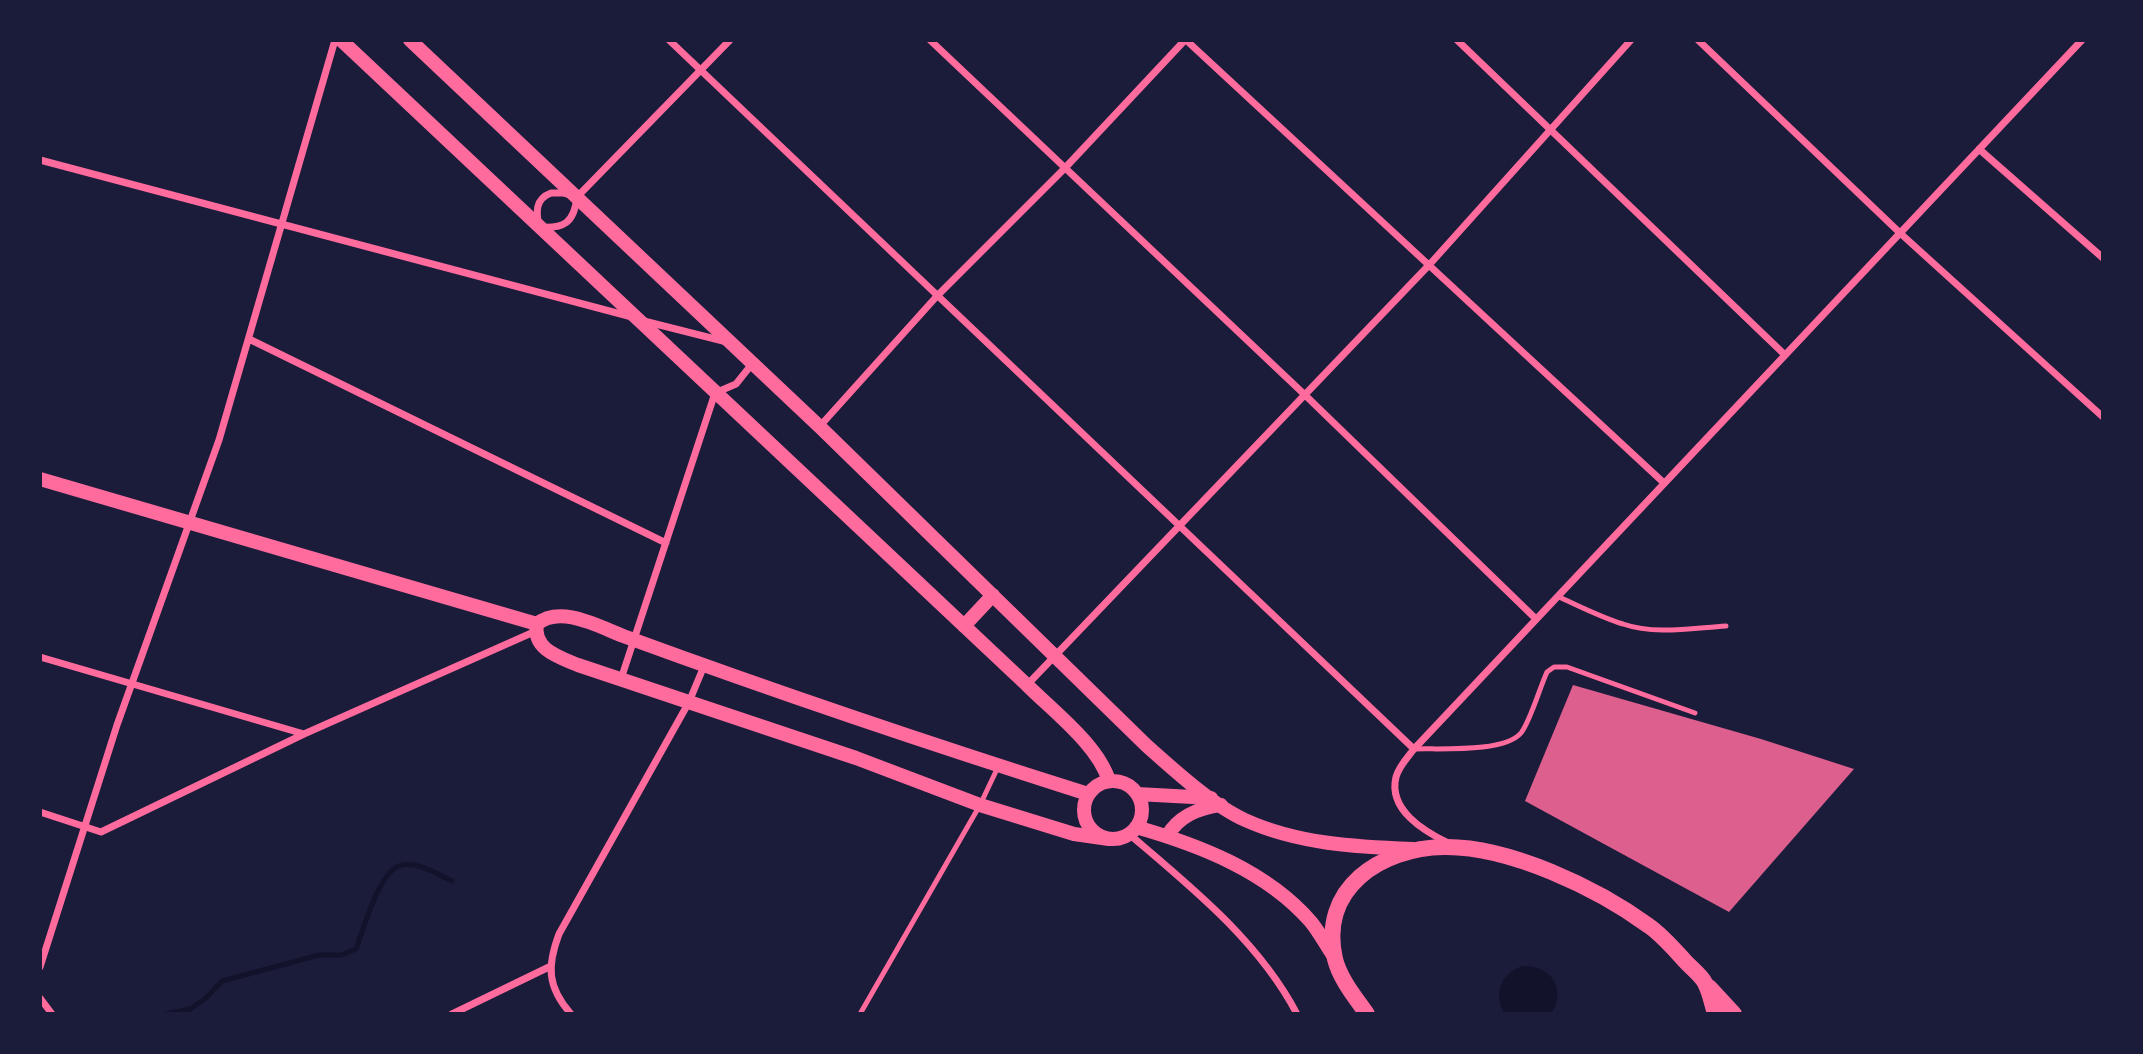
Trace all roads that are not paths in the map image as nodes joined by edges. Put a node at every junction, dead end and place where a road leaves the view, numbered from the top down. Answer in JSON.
{"nodes":[{"id":1,"x":335,"y":40,"type":"edge"},
{"id":2,"x":341,"y":40,"type":"edge"},
{"id":3,"x":410,"y":40,"type":"edge"},
{"id":4,"x":669,"y":40,"type":"edge"},
{"id":5,"x":730,"y":40,"type":"edge"},
{"id":6,"x":930,"y":40,"type":"edge"},
{"id":7,"x":1186,"y":40,"type":"edge"},
{"id":8,"x":1457,"y":40,"type":"edge"},
{"id":9,"x":1631,"y":40,"type":"edge"},
{"id":10,"x":1698,"y":40,"type":"edge"},
{"id":11,"x":2082,"y":40,"type":"edge"},
{"id":12,"x":700,"y":70,"type":"junction"},
{"id":13,"x":1551,"y":129,"type":"junction"},
{"id":14,"x":1979,"y":149,"type":"junction"},
{"id":15,"x":40,"y":160,"type":"edge"},
{"id":16,"x":1065,"y":168,"type":"junction"},
{"id":17,"x":577,"y":197,"type":"junction"},
{"id":18,"x":282,"y":224,"type":"junction"},
{"id":19,"x":538,"y":227,"type":"junction"},
{"id":20,"x":1900,"y":233,"type":"junction"},
{"id":21,"x":2103,"y":258,"type":"edge"},
{"id":22,"x":1430,"y":264,"type":"junction"},
{"id":23,"x":937,"y":296,"type":"junction"},
{"id":24,"x":640,"y":320,"type":"junction"},
{"id":25,"x":249,"y":339,"type":"junction"},
{"id":26,"x":731,"y":344,"type":"junction"},
{"id":27,"x":1786,"y":355,"type":"junction"},
{"id":28,"x":752,"y":364,"type":"junction"},
{"id":29,"x":715,"y":393,"type":"junction"},
{"id":30,"x":1305,"y":395,"type":"junction"},
{"id":31,"x":2103,"y":417,"type":"edge"},
{"id":32,"x":820,"y":427,"type":"junction"},
{"id":33,"x":40,"y":479,"type":"edge"},
{"id":34,"x":1664,"y":483,"type":"junction"},
{"id":35,"x":190,"y":522,"type":"junction"},
{"id":36,"x":1180,"y":526,"type":"junction"},
{"id":37,"x":666,"y":543,"type":"junction"},
{"id":38,"x":993,"y":594,"type":"junction"},
{"id":39,"x":1557,"y":596,"type":"junction"},
{"id":40,"x":1536,"y":619,"type":"junction"},
{"id":41,"x":964,"y":626,"type":"junction"},
{"id":42,"x":1726,"y":626,"type":"dead end"},
{"id":43,"x":536,"y":627,"type":"junction"},
{"id":44,"x":634,"y":640,"type":"junction"},
{"id":45,"x":1054,"y":656,"type":"junction"},
{"id":46,"x":40,"y":657,"type":"edge"},
{"id":47,"x":704,"y":666,"type":"junction"},
{"id":48,"x":621,"y":680,"type":"junction"},
{"id":49,"x":132,"y":684,"type":"junction"},
{"id":50,"x":1027,"y":685,"type":"junction"},
{"id":51,"x":689,"y":702,"type":"junction"},
{"id":52,"x":1695,"y":713,"type":"dead end"},
{"id":53,"x":303,"y":734,"type":"junction"},
{"id":54,"x":1414,"y":748,"type":"junction"},
{"id":55,"x":999,"y":765,"type":"junction"},
{"id":56,"x":1109,"y":780,"type":"junction"},
{"id":57,"x":1088,"y":794,"type":"junction"},
{"id":58,"x":1137,"y":794,"type":"junction"},
{"id":59,"x":1217,"y":802,"type":"junction"},
{"id":60,"x":980,"y":805,"type":"junction"},
{"id":61,"x":40,"y":812,"type":"edge"},
{"id":62,"x":85,"y":826,"type":"junction"},
{"id":63,"x":1133,"y":831,"type":"junction"},
{"id":64,"x":1167,"y":836,"type":"junction"},
{"id":65,"x":1109,"y":839,"type":"junction"},
{"id":66,"x":1458,"y":848,"type":"junction"},
{"id":67,"x":1428,"y":849,"type":"junction"},
{"id":68,"x":1335,"y":958,"type":"junction"},
{"id":69,"x":40,"y":967,"type":"edge"},
{"id":70,"x":551,"y":967,"type":"junction"},
{"id":71,"x":1704,"y":982,"type":"junction"},
{"id":72,"x":1353,"y":993,"type":"junction"},
{"id":73,"x":40,"y":998,"type":"edge"},
{"id":74,"x":568,"y":1011,"type":"edge"},
{"id":75,"x":52,"y":1014,"type":"edge"},
{"id":76,"x":452,"y":1014,"type":"edge"},
{"id":77,"x":860,"y":1014,"type":"edge"},
{"id":78,"x":1297,"y":1014,"type":"edge"},
{"id":79,"x":1356,"y":1014,"type":"edge"},
{"id":80,"x":1367,"y":1014,"type":"edge"},
{"id":81,"x":1715,"y":1014,"type":"edge"},
{"id":82,"x":1734,"y":1014,"type":"edge"}],
"edges":[{"from":1,"to":18,"type":"street"},
{"from":2,"to":19,"type":"main road"},
{"from":3,"to":17,"type":"main road"},
{"from":4,"to":12,"type":"street"},
{"from":5,"to":12,"type":"street"},
{"from":6,"to":16,"type":"street"},
{"from":7,"to":16,"type":"street"},
{"from":7,"to":22,"type":"street"},
{"from":8,"to":13,"type":"street"},
{"from":9,"to":13,"type":"street"},
{"from":10,"to":20,"type":"street"},
{"from":11,"to":14,"type":"street"},
{"from":12,"to":17,"type":"street"},
{"from":12,"to":23,"type":"street"},
{"from":13,"to":22,"type":"street"},
{"from":13,"to":27,"type":"street"},
{"from":14,"to":20,"type":"street"},
{"from":14,"to":21,"type":"street"},
{"from":15,"to":18,"type":"street"},
{"from":16,"to":23,"type":"street"},
{"from":16,"to":30,"type":"street"},
{"from":17,"to":19,"type":"street"},
{"from":17,"to":19,"type":"street"},
{"from":17,"to":26,"type":"main road"},
{"from":18,"to":24,"type":"street"},
{"from":18,"to":25,"type":"street"},
{"from":19,"to":24,"type":"main road"},
{"from":20,"to":27,"type":"street"},
{"from":20,"to":31,"type":"street"},
{"from":22,"to":30,"type":"street"},
{"from":22,"to":34,"type":"street"},
{"from":23,"to":32,"type":"street"},
{"from":23,"to":36,"type":"street"},
{"from":24,"to":26,"type":"street"},
{"from":24,"to":29,"type":"main road"},
{"from":25,"to":35,"type":"street"},
{"from":25,"to":37,"type":"street"},
{"from":26,"to":28,"type":"main road"},
{"from":27,"to":34,"type":"street"},
{"from":28,"to":29,"type":"street"},
{"from":28,"to":32,"type":"main road"},
{"from":29,"to":37,"type":"street"},
{"from":29,"to":41,"type":"main road"},
{"from":30,"to":36,"type":"street"},
{"from":30,"to":40,"type":"street"},
{"from":32,"to":38,"type":"main road"},
{"from":33,"to":35,"type":"main road"},
{"from":34,"to":39,"type":"street"},
{"from":35,"to":43,"type":"main road"},
{"from":35,"to":49,"type":"street"},
{"from":36,"to":45,"type":"street"},
{"from":36,"to":54,"type":"street"},
{"from":37,"to":44,"type":"street"},
{"from":38,"to":41,"type":"main road"},
{"from":38,"to":45,"type":"main road"},
{"from":39,"to":40,"type":"street"},
{"from":39,"to":42,"type":"lane"},
{"from":40,"to":54,"type":"street"},
{"from":41,"to":50,"type":"main road"},
{"from":43,"to":44,"type":"main road"},
{"from":43,"to":48,"type":"main road"},
{"from":43,"to":53,"type":"street"},
{"from":44,"to":47,"type":"main road"},
{"from":44,"to":48,"type":"street"},
{"from":45,"to":50,"type":"street"},
{"from":45,"to":59,"type":"main road"},
{"from":46,"to":49,"type":"street"},
{"from":47,"to":51,"type":"street"},
{"from":47,"to":55,"type":"main road"},
{"from":48,"to":51,"type":"main road"},
{"from":49,"to":53,"type":"street"},
{"from":49,"to":62,"type":"street"},
{"from":50,"to":56,"type":"main road"},
{"from":51,"to":60,"type":"main road"},
{"from":51,"to":70,"type":"street"},
{"from":52,"to":54,"type":"lane"},
{"from":53,"to":62,"type":"street"},
{"from":54,"to":66,"type":"street"},
{"from":55,"to":57,"type":"main road"},
{"from":55,"to":60,"type":"lane"},
{"from":56,"to":57,"type":"main road"},
{"from":56,"to":58,"type":"main road"},
{"from":57,"to":65,"type":"main road"},
{"from":58,"to":59,"type":"main road"},
{"from":58,"to":63,"type":"main road"},
{"from":59,"to":64,"type":"main road"},
{"from":59,"to":67,"type":"main road"},
{"from":60,"to":65,"type":"main road"},
{"from":60,"to":77,"type":"lane"},
{"from":61,"to":62,"type":"street"},
{"from":62,"to":69,"type":"street"},
{"from":63,"to":64,"type":"main road"},
{"from":63,"to":65,"type":"main road"},
{"from":63,"to":78,"type":"street"},
{"from":64,"to":68,"type":"main road"},
{"from":66,"to":67,"type":"main road"},
{"from":66,"to":71,"type":"main road"},
{"from":67,"to":68,"type":"main road"},
{"from":68,"to":72,"type":"main road"},
{"from":70,"to":74,"type":"street"},
{"from":70,"to":76,"type":"street"},
{"from":71,"to":81,"type":"main road"},
{"from":71,"to":82,"type":"main road"},
{"from":72,"to":79,"type":"main road"},
{"from":72,"to":80,"type":"main road"},
{"from":73,"to":75,"type":"street"}]}
